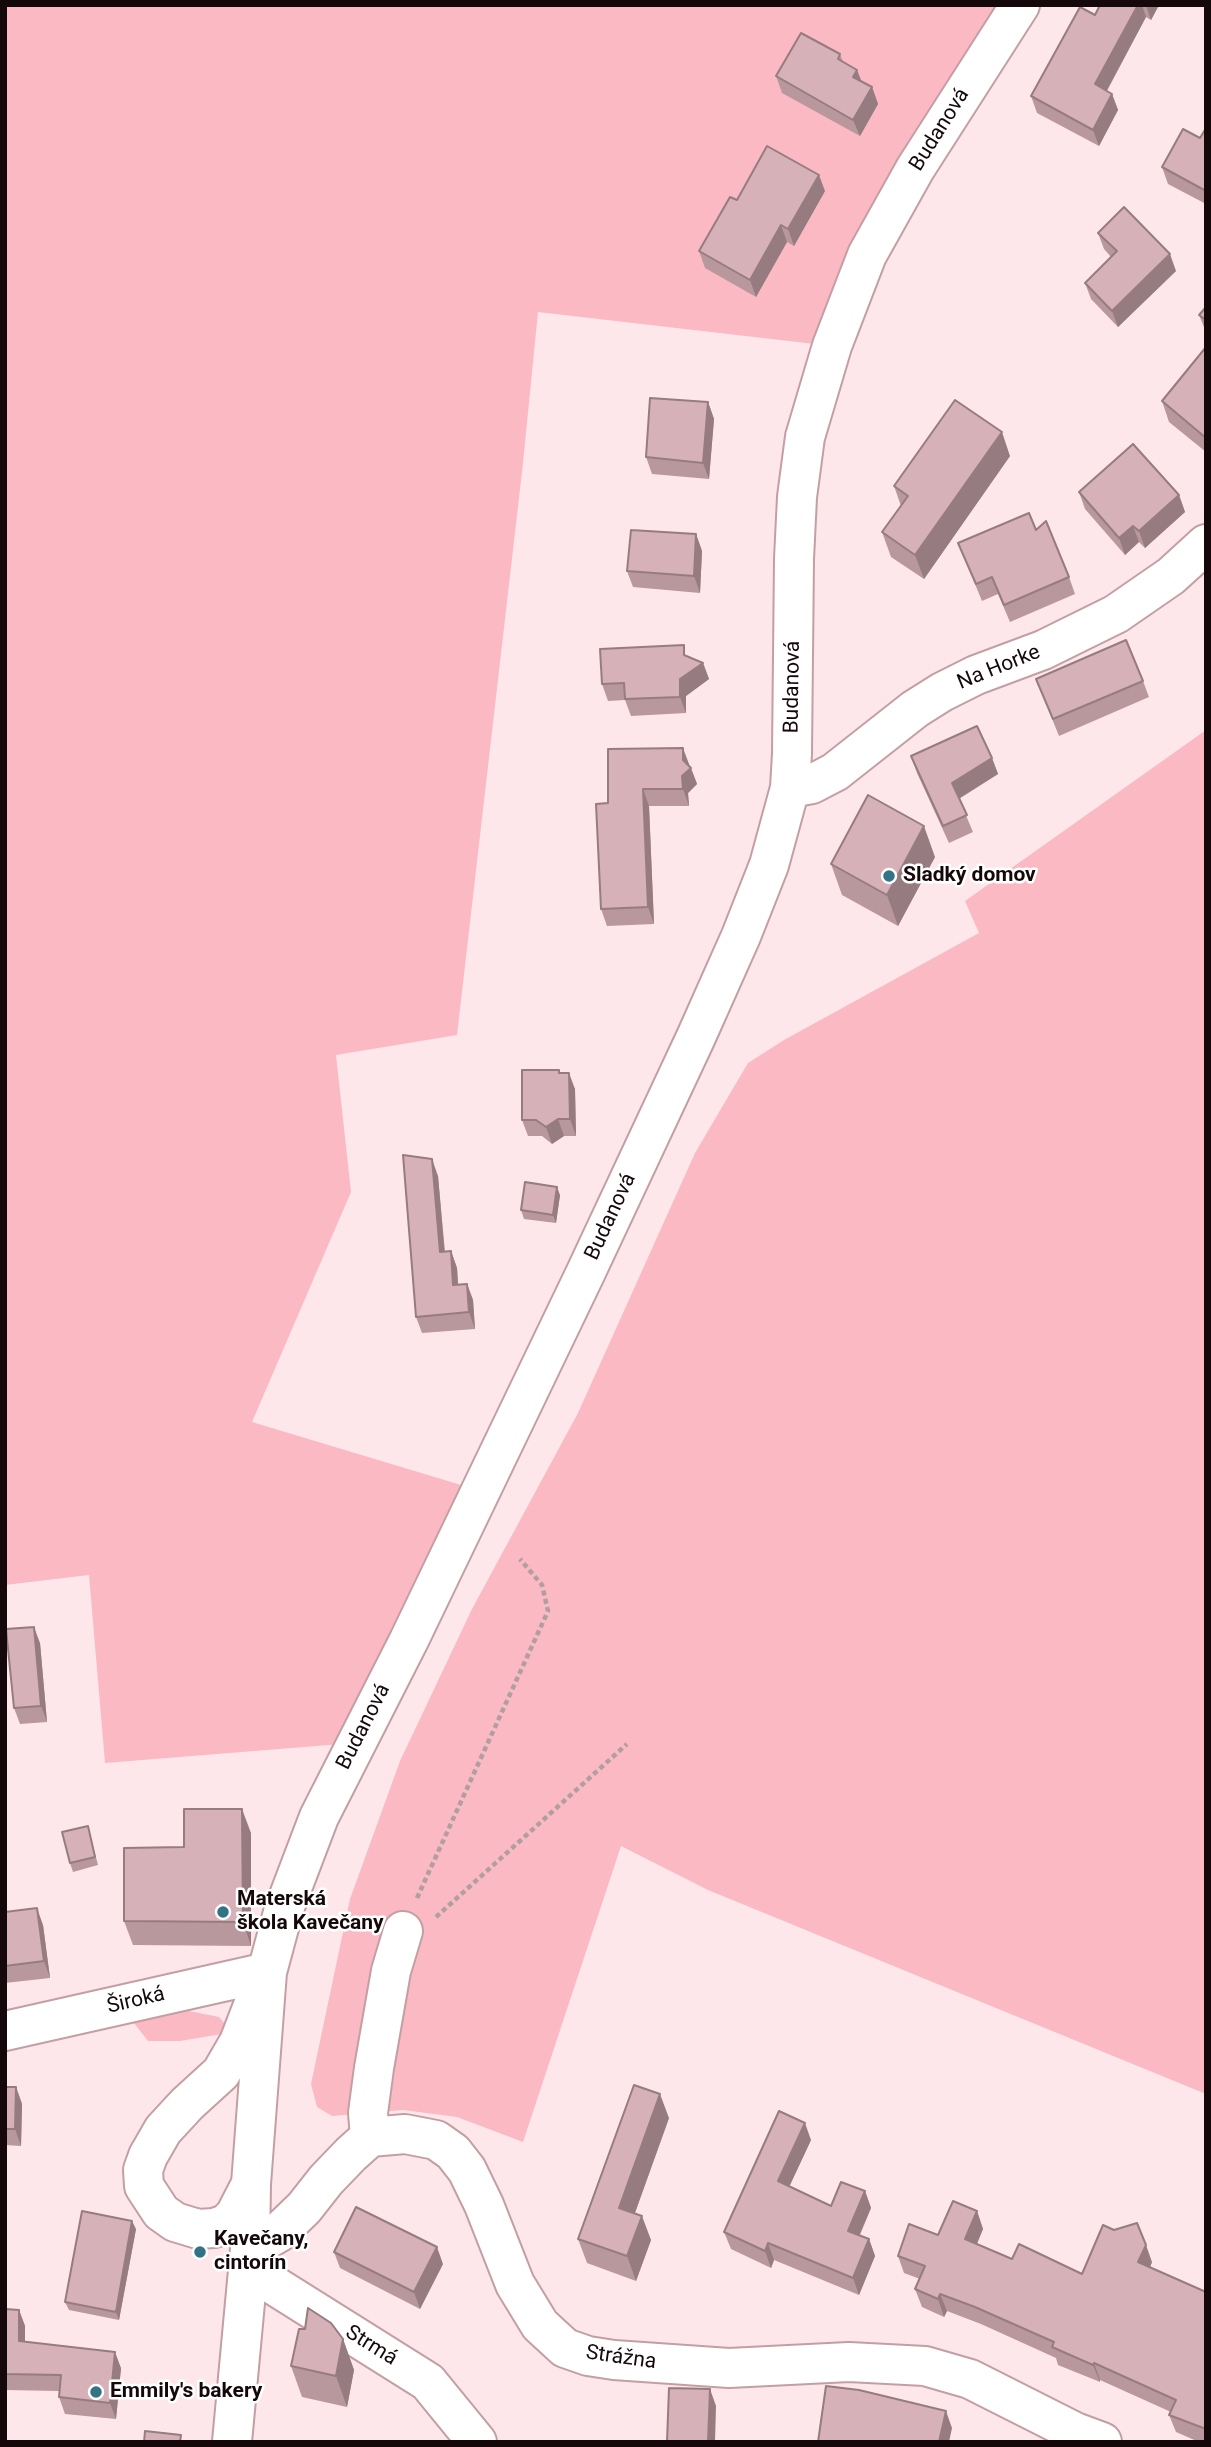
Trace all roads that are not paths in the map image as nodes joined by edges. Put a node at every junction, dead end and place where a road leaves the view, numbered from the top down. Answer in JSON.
{"nodes":[{"id":1,"x":1020,"y":5,"type":"edge"},
{"id":2,"x":1206,"y":544,"type":"edge"},
{"id":3,"x":790,"y":788,"type":"junction"},
{"id":4,"x":400,"y":1942,"type":"road end"},
{"id":5,"x":267,"y":1972,"type":"junction"},
{"id":6,"x":5,"y":2031,"type":"edge"},
{"id":7,"x":370,"y":2137,"type":"junction"},
{"id":8,"x":251,"y":2183,"type":"junction"},
{"id":9,"x":249,"y":2259,"type":"junction"},
{"id":10,"x":232,"y":2442,"type":"edge"},
{"id":11,"x":477,"y":2442,"type":"edge"},
{"id":12,"x":1102,"y":2442,"type":"edge"}],
"edges":[{"from":1,"to":3,"type":"street","name":"Budanová"},
{"from":2,"to":3,"type":"street","name":"Na Horke"},
{"from":3,"to":5,"type":"street","name":"Budanová"},
{"from":4,"to":7,"type":"street"},
{"from":5,"to":6,"type":"street","name":"Široká"},
{"from":5,"to":8,"type":"street","name":"Budanová"},
{"from":5,"to":8,"type":"street"},
{"from":7,"to":9,"type":"street"},
{"from":7,"to":12,"type":"street","name":"Strážna"},
{"from":8,"to":9,"type":"street","name":"Budanová"},
{"from":9,"to":10,"type":"street","name":"Budanová"},
{"from":9,"to":11,"type":"street","name":"Strmá"}]}
